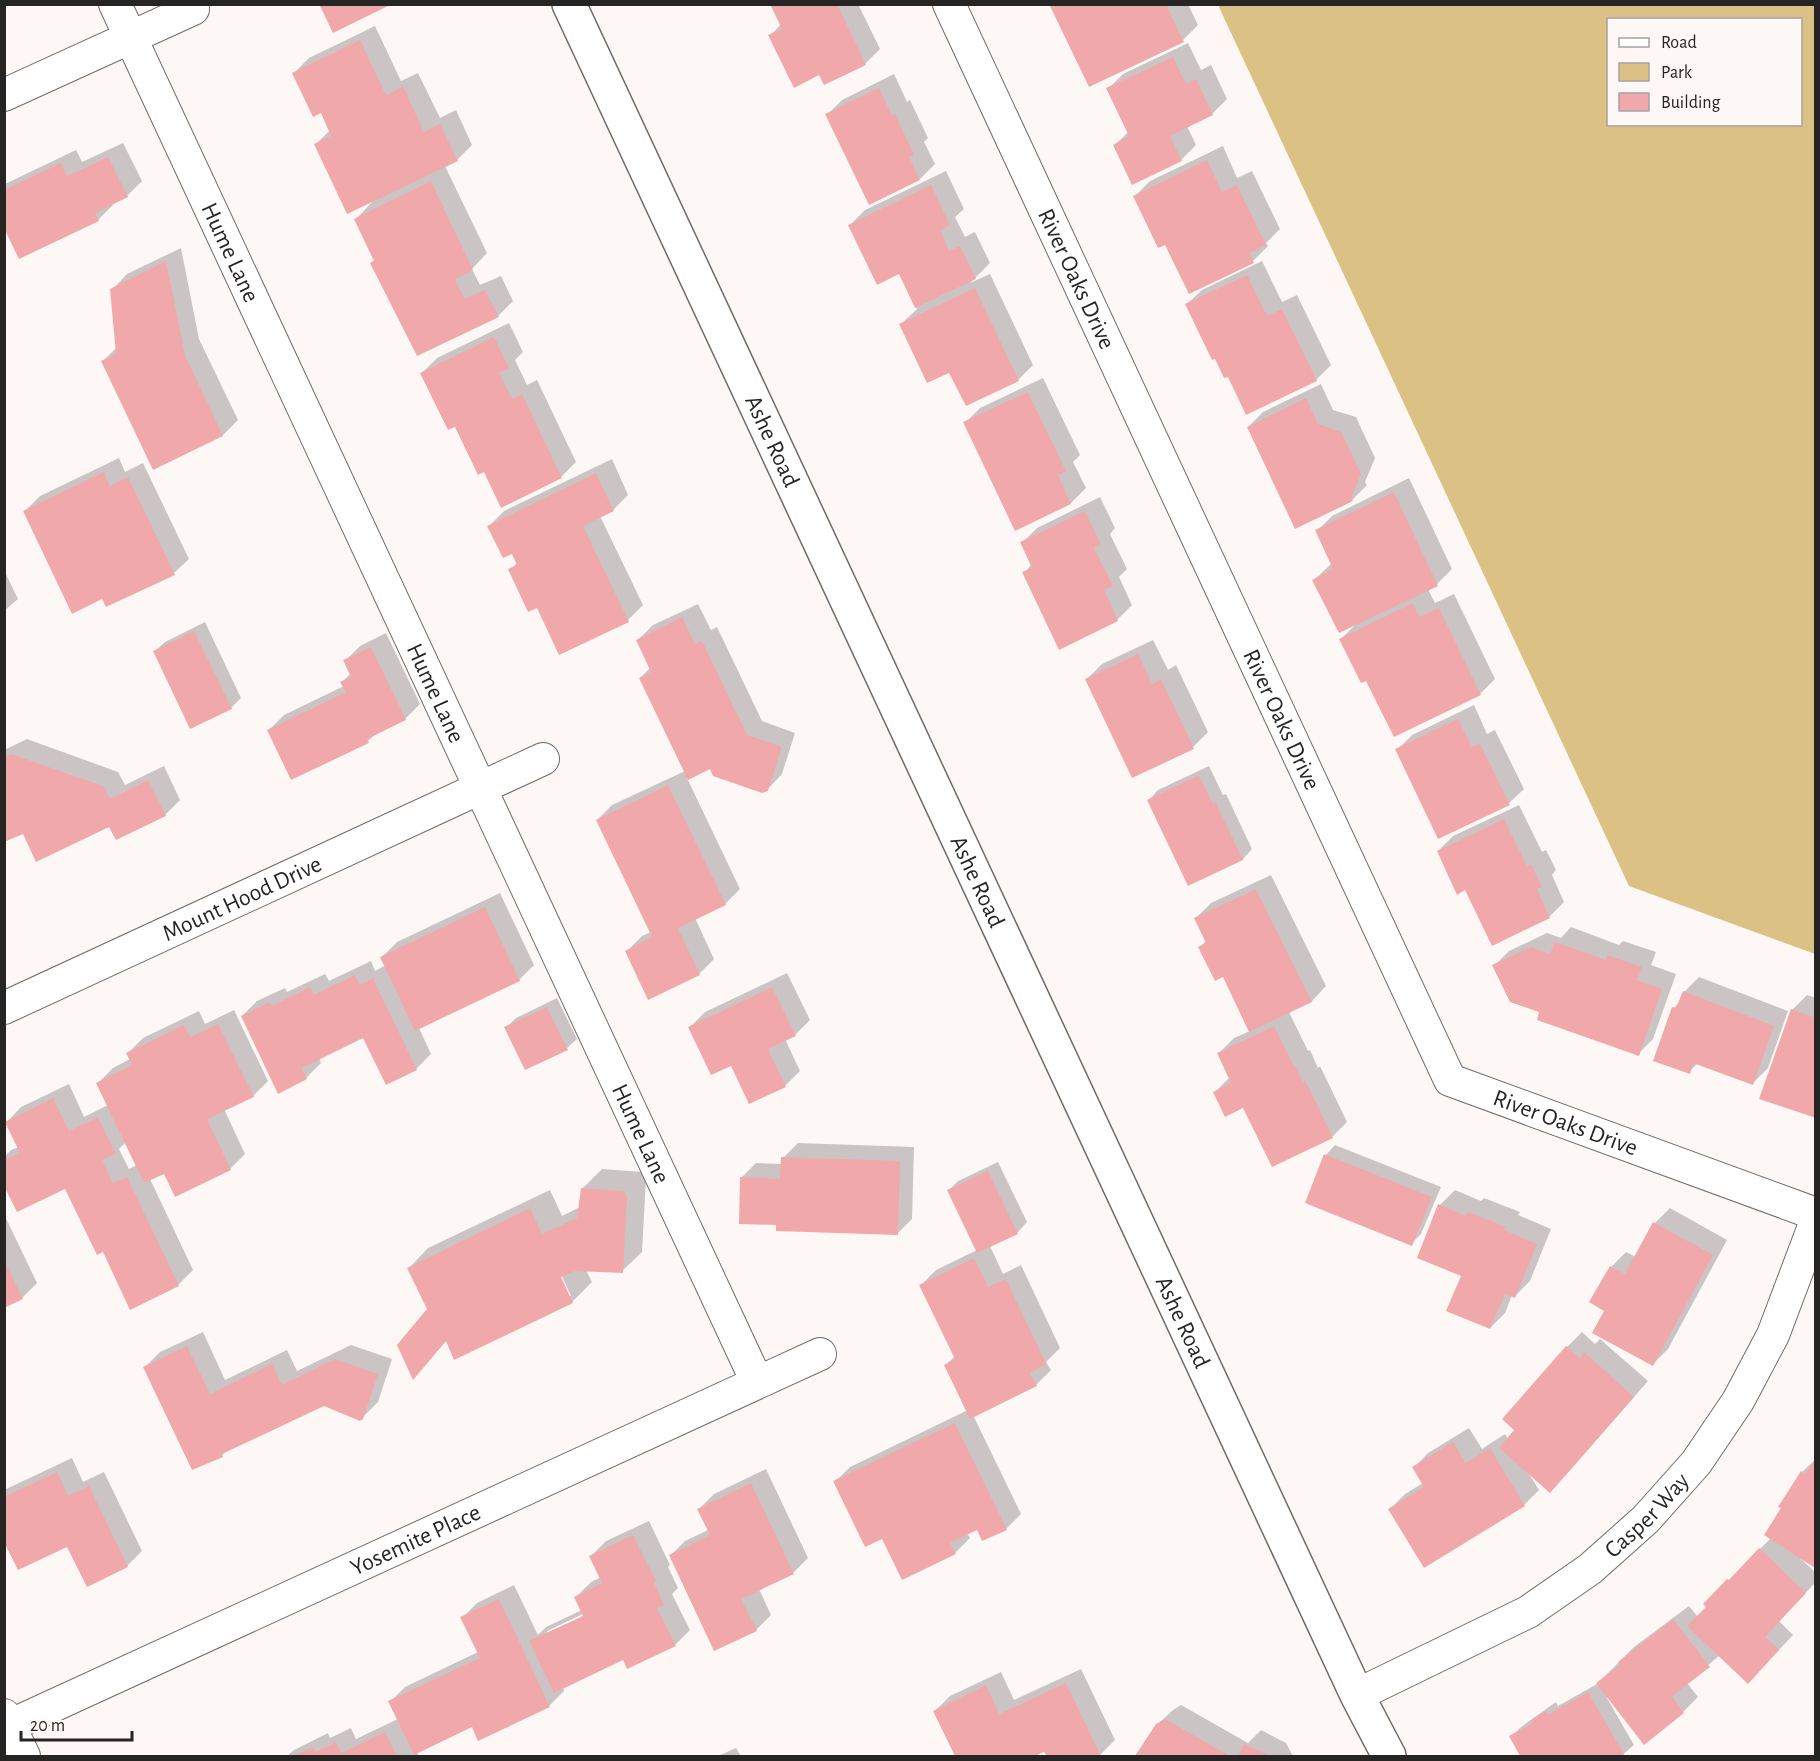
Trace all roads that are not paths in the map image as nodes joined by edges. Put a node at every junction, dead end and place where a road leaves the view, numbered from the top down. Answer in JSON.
{"nodes":[{"id":1,"x":115,"y":4,"type":"edge"},
{"id":2,"x":569,"y":4,"type":"edge"},
{"id":3,"x":949,"y":4,"type":"edge"},
{"id":4,"x":193,"y":9,"type":"dead end"},
{"id":5,"x":130,"y":37,"type":"junction"},
{"id":6,"x":4,"y":95,"type":"edge"},
{"id":7,"x":543,"y":759,"type":"dead end"},
{"id":8,"x":480,"y":788,"type":"junction"},
{"id":9,"x":4,"y":1008,"type":"edge"},
{"id":10,"x":1815,"y":1214,"type":"edge"},
{"id":11,"x":1815,"y":1221,"type":"edge"},
{"id":12,"x":820,"y":1354,"type":"dead end"},
{"id":13,"x":757,"y":1382,"type":"junction"},
{"id":14,"x":1357,"y":1695,"type":"junction"},
{"id":15,"x":7,"y":1721,"type":"edge"},
{"id":16,"x":24,"y":1756,"type":"edge"},
{"id":17,"x":1389,"y":1756,"type":"edge"}],
"edges":[{"from":1,"to":5,"type":"street","name":"Hume Lane"},
{"from":2,"to":14,"type":"street","name":"Ashe Road"},
{"from":3,"to":10,"type":"street","name":"River Oaks Drive"},
{"from":4,"to":5,"type":"street"},
{"from":5,"to":6,"type":"street"},
{"from":5,"to":8,"type":"street","name":"Hume Lane"},
{"from":7,"to":8,"type":"street","name":"Mount Hood Drive"},
{"from":8,"to":9,"type":"street","name":"Mount Hood Drive"},
{"from":8,"to":13,"type":"street","name":"Hume Lane"},
{"from":11,"to":14,"type":"street","name":"Casper Way"},
{"from":12,"to":13,"type":"street","name":"Yosemite Place"},
{"from":13,"to":15,"type":"street","name":"Yosemite Place"},
{"from":14,"to":17,"type":"street","name":"Ashe Road"},
{"from":15,"to":16,"type":"street"}]}
